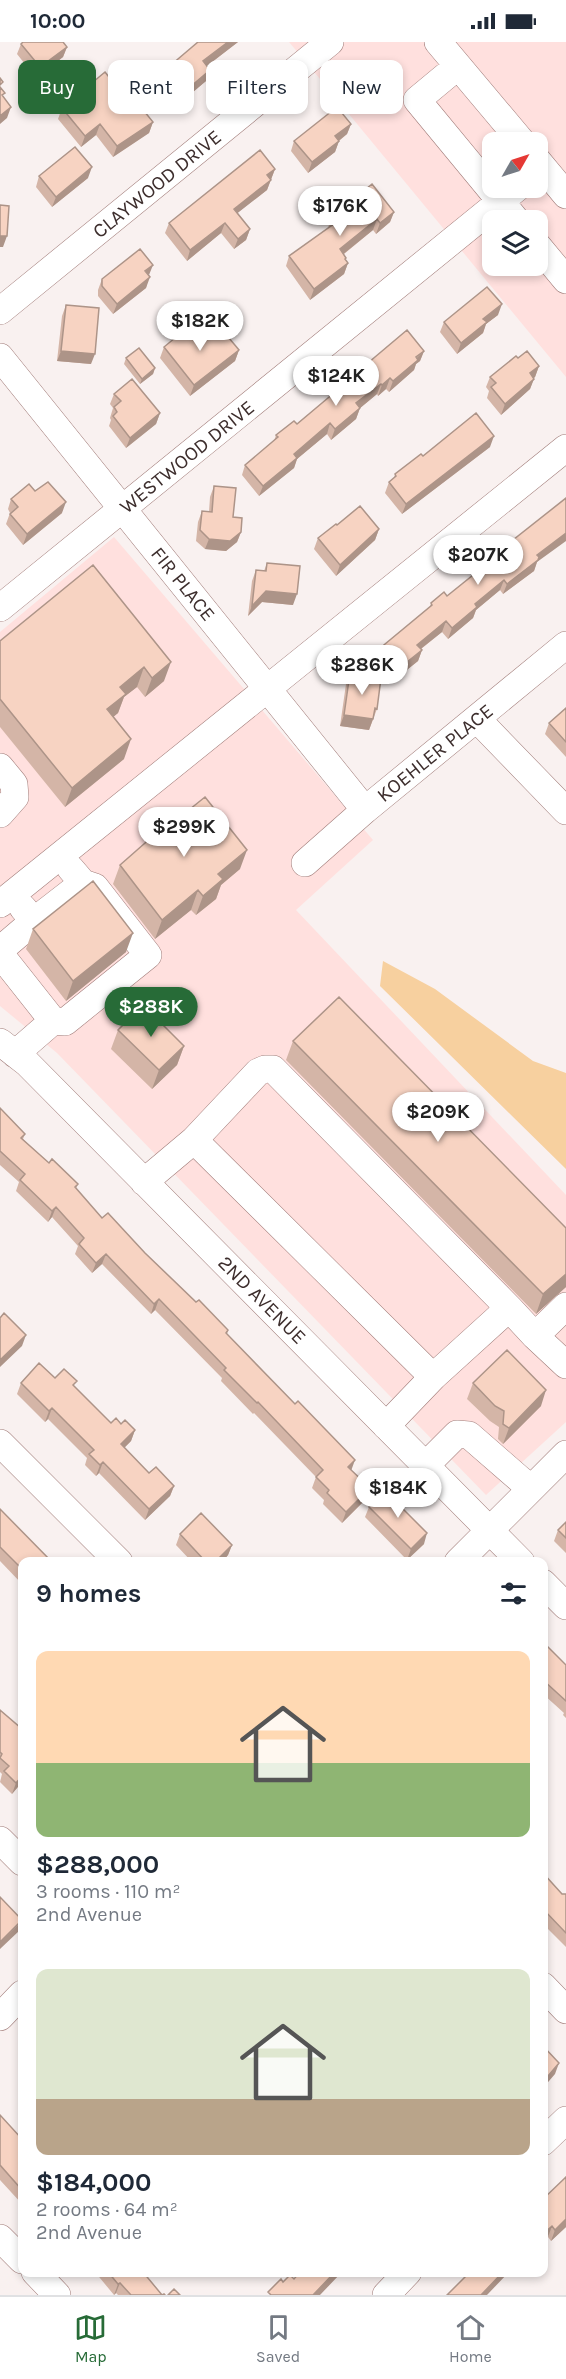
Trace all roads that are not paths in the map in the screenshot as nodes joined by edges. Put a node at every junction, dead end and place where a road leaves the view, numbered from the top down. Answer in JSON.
{"nodes":[{"id":1,"x":438,"y":42,"type":"edge"},
{"id":2,"x":322,"y":50,"type":"edge"},
{"id":3,"x":458,"y":66,"type":"junction"},
{"id":4,"x":514,"y":132,"type":"edge"},
{"id":5,"x":548,"y":176,"type":"edge"},
{"id":6,"x":566,"y":195,"type":"edge"},
{"id":7,"x":511,"y":203,"type":"edge"},
{"id":8,"x":548,"y":258,"type":"edge"},
{"id":9,"x":566,"y":280,"type":"edge"},
{"id":10,"x":0,"y":311,"type":"edge"},
{"id":11,"x":0,"y":357,"type":"edge"},
{"id":12,"x":566,"y":448,"type":"edge"},
{"id":13,"x":122,"y":509,"type":"junction"},
{"id":14,"x":0,"y":608,"type":"edge"},
{"id":15,"x":566,"y":645,"type":"edge"},
{"id":16,"x":267,"y":689,"type":"junction"},
{"id":17,"x":477,"y":718,"type":"junction"},
{"id":18,"x":0,"y":768,"type":"edge"},
{"id":19,"x":365,"y":810,"type":"junction"},
{"id":20,"x":566,"y":811,"type":"edge"},
{"id":21,"x":0,"y":814,"type":"edge"},
{"id":22,"x":60,"y":855,"type":"junction"},
{"id":23,"x":305,"y":863,"type":"dead end"},
{"id":24,"x":83,"y":883,"type":"junction"},
{"id":25,"x":6,"y":899,"type":"edge"},
{"id":26,"x":34,"y":921,"type":"junction"},
{"id":27,"x":0,"y":952,"type":"edge"},
{"id":28,"x":53,"y":1021,"type":"junction"},
{"id":29,"x":8,"y":1048,"type":"edge"},
{"id":30,"x":194,"y":1140,"type":"junction"},
{"id":31,"x":144,"y":1182,"type":"junction"},
{"id":32,"x":566,"y":1306,"type":"edge"},
{"id":33,"x":509,"y":1308,"type":"junction"},
{"id":34,"x":535,"y":1336,"type":"junction"},
{"id":35,"x":566,"y":1365,"type":"edge"},
{"id":36,"x":433,"y":1377,"type":"junction"},
{"id":37,"x":386,"y":1426,"type":"junction"},
{"id":38,"x":0,"y":1443,"type":"edge"},
{"id":39,"x":566,"y":1454,"type":"edge"},
{"id":40,"x":426,"y":1465,"type":"junction"},
{"id":41,"x":531,"y":1489,"type":"junction"},
{"id":42,"x":490,"y":1530,"type":"junction"},
{"id":43,"x":114,"y":1557,"type":"edge"},
{"id":44,"x":463,"y":1557,"type":"edge"},
{"id":45,"x":516,"y":1557,"type":"edge"},
{"id":46,"x":548,"y":1588,"type":"edge"},
{"id":47,"x":566,"y":1606,"type":"edge"},
{"id":48,"x":0,"y":1840,"type":"edge"},
{"id":49,"x":18,"y":1859,"type":"edge"},
{"id":50,"x":548,"y":1991,"type":"edge"},
{"id":51,"x":18,"y":1998,"type":"edge"},
{"id":52,"x":566,"y":2010,"type":"edge"},
{"id":53,"x":0,"y":2017,"type":"edge"},
{"id":54,"x":566,"y":2120,"type":"edge"},
{"id":55,"x":548,"y":2137,"type":"edge"},
{"id":56,"x":0,"y":2238,"type":"edge"},
{"id":57,"x":18,"y":2256,"type":"edge"},
{"id":58,"x":40,"y":2277,"type":"edge"},
{"id":59,"x":403,"y":2277,"type":"edge"},
{"id":60,"x":57,"y":2295,"type":"edge"},
{"id":61,"x":386,"y":2295,"type":"edge"}],
"edges":[{"from":1,"to":3,"type":"street"},
{"from":2,"to":10,"type":"street","name":"CLAYWOOD DRIVE"},
{"from":3,"to":4,"type":"street"},
{"from":3,"to":7,"type":"street"},
{"from":5,"to":6,"type":"street"},
{"from":7,"to":13,"type":"street","name":"WESTWOOD DRIVE"},
{"from":8,"to":9,"type":"street"},
{"from":11,"to":13,"type":"street","name":"FIR PLACE"},
{"from":12,"to":16,"type":"street"},
{"from":13,"to":14,"type":"street","name":"WESTWOOD DRIVE"},
{"from":13,"to":16,"type":"street","name":"FIR PLACE"},
{"from":15,"to":17,"type":"street","name":"KOEHLER PLACE"},
{"from":16,"to":19,"type":"street","name":"FIR PLACE"},
{"from":16,"to":22,"type":"street"},
{"from":17,"to":19,"type":"street","name":"KOEHLER PLACE"},
{"from":17,"to":20,"type":"street"},
{"from":18,"to":21,"type":"street"},
{"from":19,"to":23,"type":"street","name":"KOEHLER PLACE"},
{"from":22,"to":24,"type":"street"},
{"from":22,"to":25,"type":"street"},
{"from":24,"to":26,"type":"street"},
{"from":24,"to":28,"type":"street"},
{"from":25,"to":26,"type":"street"},
{"from":26,"to":27,"type":"street"},
{"from":27,"to":28,"type":"street"},
{"from":28,"to":29,"type":"street"},
{"from":29,"to":31,"type":"street","name":"2ND AVENUE"},
{"from":30,"to":31,"type":"street"},
{"from":30,"to":33,"type":"street"},
{"from":30,"to":36,"type":"street"},
{"from":31,"to":37,"type":"street","name":"2ND AVENUE"},
{"from":32,"to":34,"type":"street"},
{"from":33,"to":34,"type":"street"},
{"from":33,"to":36,"type":"street"},
{"from":34,"to":35,"type":"street"},
{"from":36,"to":37,"type":"street"},
{"from":37,"to":40,"type":"street","name":"2ND AVENUE"},
{"from":38,"to":43,"type":"street"},
{"from":39,"to":41,"type":"street"},
{"from":40,"to":41,"type":"street"},
{"from":40,"to":42,"type":"street","name":"2ND AVENUE"},
{"from":41,"to":42,"type":"street"},
{"from":42,"to":44,"type":"street"},
{"from":42,"to":45,"type":"street","name":"2ND AVENUE"},
{"from":46,"to":47,"type":"street"},
{"from":48,"to":49,"type":"street"},
{"from":50,"to":52,"type":"street"},
{"from":51,"to":53,"type":"street"},
{"from":54,"to":55,"type":"street"},
{"from":56,"to":57,"type":"street"},
{"from":58,"to":60,"type":"street"},
{"from":59,"to":61,"type":"street"}]}
